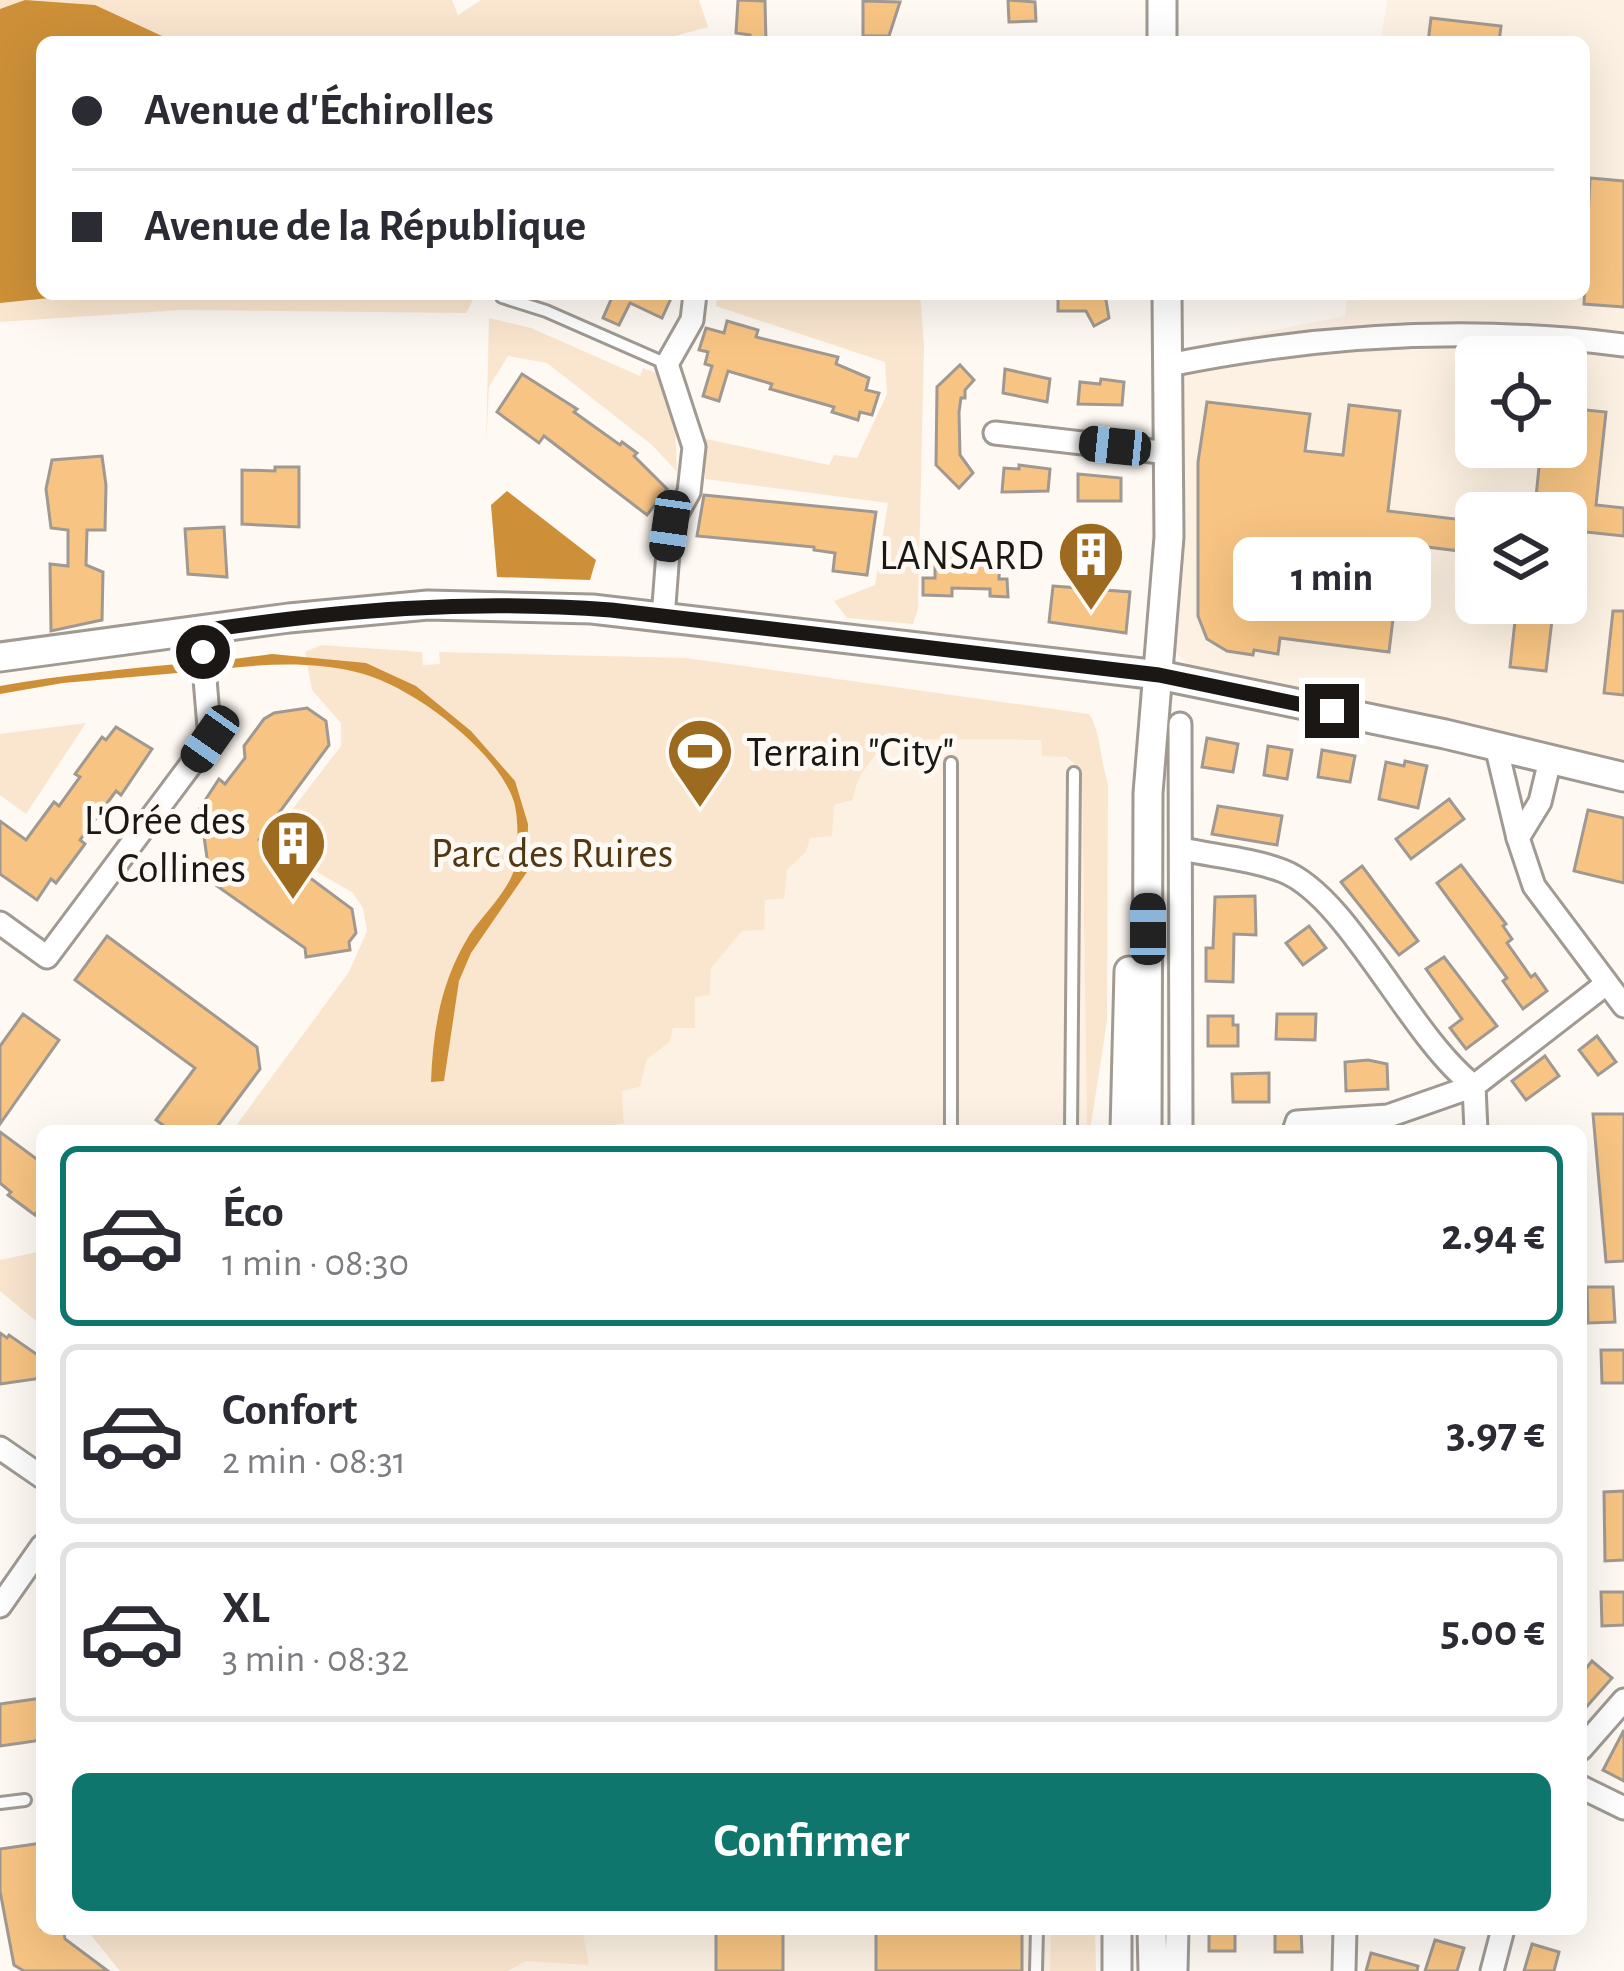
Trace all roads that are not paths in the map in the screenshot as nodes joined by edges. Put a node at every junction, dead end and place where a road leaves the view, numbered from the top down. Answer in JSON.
{"nodes":[{"id":1,"x":1162,"y":0,"type":"edge"},
{"id":2,"x":1162,"y":36,"type":"edge"},
{"id":3,"x":511,"y":300,"type":"edge"},
{"id":4,"x":694,"y":300,"type":"edge"},
{"id":5,"x":1167,"y":300,"type":"edge"},
{"id":6,"x":1624,"y":344,"type":"edge"},
{"id":7,"x":667,"y":364,"type":"junction"},
{"id":8,"x":1169,"y":365,"type":"junction"},
{"id":9,"x":995,"y":433,"type":"dead end"},
{"id":10,"x":1169,"y":453,"type":"junction"},
{"id":11,"x":663,"y":618,"type":"junction"},
{"id":12,"x":202,"y":642,"type":"junction"},
{"id":13,"x":0,"y":657,"type":"edge"},
{"id":14,"x":1159,"y":675,"type":"junction"},
{"id":15,"x":1180,"y":724,"type":"dead end"},
{"id":16,"x":1496,"y":746,"type":"junction"},
{"id":17,"x":1550,"y":760,"type":"junction"},
{"id":18,"x":950,"y":763,"type":"dead end"},
{"id":19,"x":1074,"y":773,"type":"dead end"},
{"id":20,"x":1624,"y":777,"type":"edge"},
{"id":21,"x":1517,"y":838,"type":"junction"},
{"id":22,"x":1182,"y":849,"type":"junction"},
{"id":23,"x":0,"y":923,"type":"edge"},
{"id":24,"x":1606,"y":984,"type":"junction"},
{"id":25,"x":1624,"y":1006,"type":"edge"},
{"id":26,"x":1474,"y":1086,"type":"junction"},
{"id":27,"x":951,"y":1125,"type":"edge"},
{"id":28,"x":1071,"y":1125,"type":"edge"},
{"id":29,"x":1125,"y":1125,"type":"edge"},
{"id":30,"x":1148,"y":1125,"type":"edge"},
{"id":31,"x":1181,"y":1125,"type":"edge"},
{"id":32,"x":1296,"y":1125,"type":"edge"},
{"id":33,"x":1476,"y":1125,"type":"edge"},
{"id":34,"x":0,"y":1448,"type":"edge"},
{"id":35,"x":36,"y":1473,"type":"edge"},
{"id":36,"x":36,"y":1555,"type":"edge"},
{"id":37,"x":0,"y":1606,"type":"edge"},
{"id":38,"x":1624,"y":1700,"type":"edge"},
{"id":39,"x":1587,"y":1742,"type":"edge"},
{"id":40,"x":1587,"y":1789,"type":"edge"},
{"id":41,"x":25,"y":1799,"type":"dead end"},
{"id":42,"x":0,"y":1803,"type":"edge"},
{"id":43,"x":1624,"y":1808,"type":"edge"},
{"id":44,"x":1036,"y":1935,"type":"edge"},
{"id":45,"x":1117,"y":1935,"type":"edge"},
{"id":46,"x":1152,"y":1935,"type":"edge"},
{"id":47,"x":1177,"y":1935,"type":"edge"},
{"id":48,"x":1346,"y":1935,"type":"edge"},
{"id":49,"x":1501,"y":1935,"type":"edge"},
{"id":50,"x":1036,"y":1971,"type":"edge"},
{"id":51,"x":1117,"y":1971,"type":"edge"},
{"id":52,"x":1153,"y":1971,"type":"edge"},
{"id":53,"x":1176,"y":1971,"type":"edge"},
{"id":54,"x":1344,"y":1971,"type":"edge"},
{"id":55,"x":1492,"y":1971,"type":"edge"}],
"edges":[{"from":1,"to":2,"type":"street"},
{"from":3,"to":7,"type":"lane"},
{"from":4,"to":7,"type":"street"},
{"from":5,"to":8,"type":"street"},
{"from":6,"to":8,"type":"street"},
{"from":7,"to":11,"type":"street"},
{"from":8,"to":10,"type":"street"},
{"from":9,"to":10,"type":"street"},
{"from":10,"to":14,"type":"street"},
{"from":11,"to":12,"type":"street"},
{"from":11,"to":14,"type":"street"},
{"from":12,"to":13,"type":"street"},
{"from":12,"to":23,"type":"street"},
{"from":14,"to":16,"type":"street"},
{"from":14,"to":29,"type":"street"},
{"from":14,"to":30,"type":"street"},
{"from":15,"to":22,"type":"street"},
{"from":16,"to":17,"type":"street"},
{"from":16,"to":21,"type":"street"},
{"from":17,"to":20,"type":"street"},
{"from":17,"to":21,"type":"street"},
{"from":18,"to":27,"type":"lane"},
{"from":19,"to":28,"type":"lane"},
{"from":21,"to":24,"type":"street"},
{"from":22,"to":26,"type":"street"},
{"from":22,"to":31,"type":"street"},
{"from":24,"to":25,"type":"street"},
{"from":24,"to":26,"type":"street"},
{"from":26,"to":32,"type":"street"},
{"from":26,"to":33,"type":"street"},
{"from":34,"to":35,"type":"street"},
{"from":36,"to":37,"type":"street"},
{"from":38,"to":39,"type":"street"},
{"from":40,"to":43,"type":"street"},
{"from":41,"to":42,"type":"lane"},
{"from":44,"to":50,"type":"lane"},
{"from":45,"to":51,"type":"street"},
{"from":46,"to":52,"type":"street"},
{"from":47,"to":53,"type":"street"},
{"from":48,"to":54,"type":"street"},
{"from":49,"to":55,"type":"street"}]}
